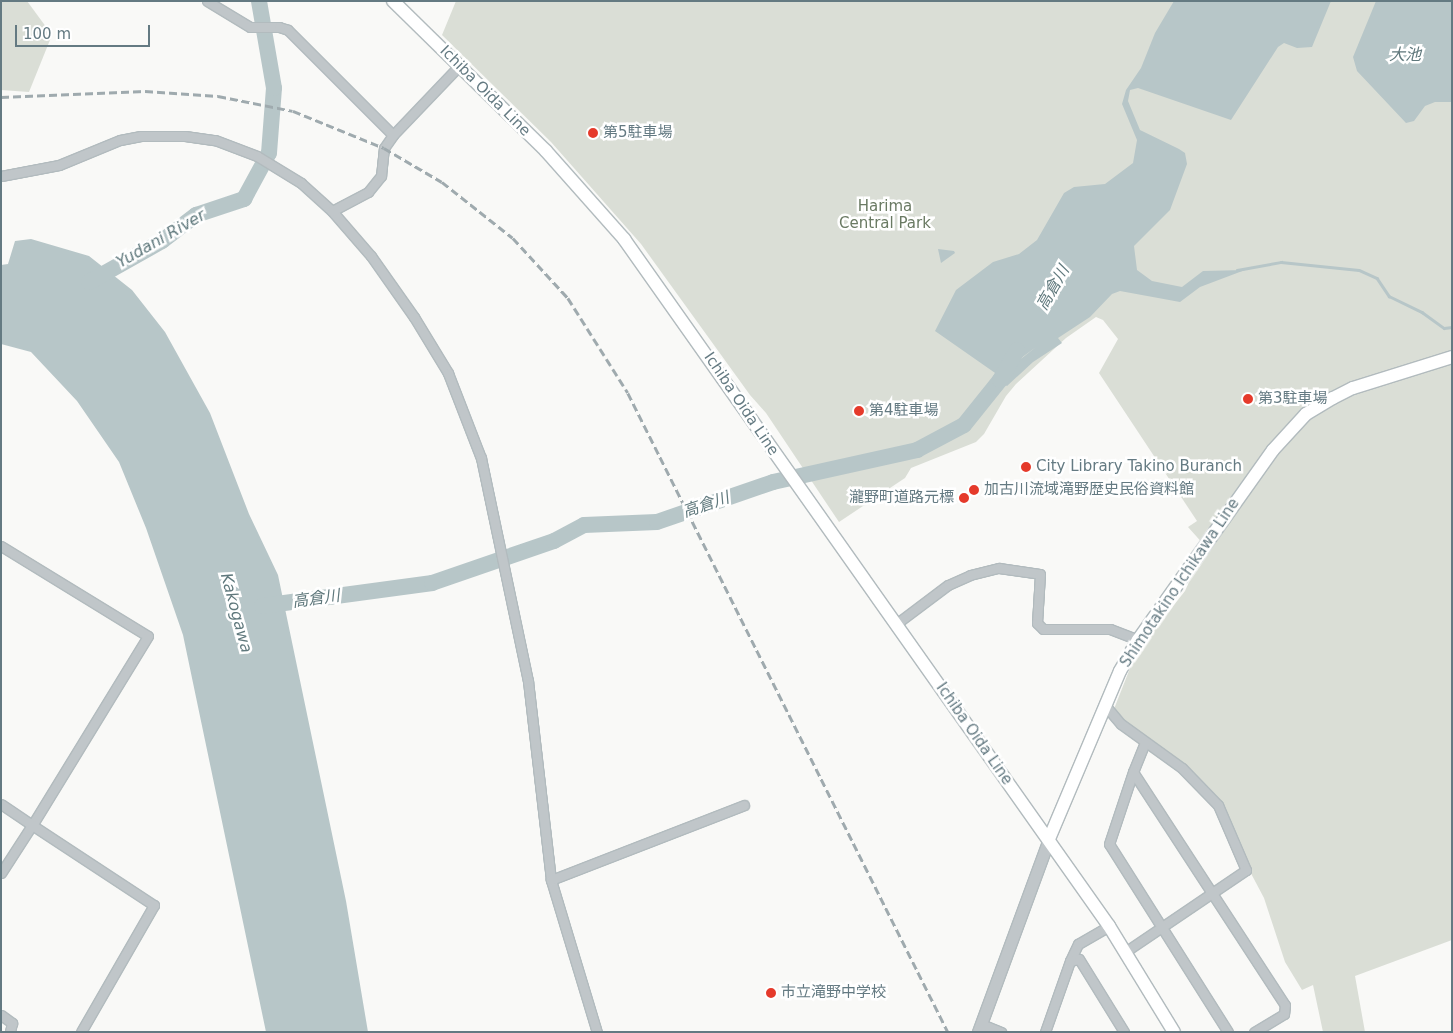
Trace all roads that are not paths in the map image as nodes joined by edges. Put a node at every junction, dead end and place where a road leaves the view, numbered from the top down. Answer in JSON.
{"nodes":[{"id":1,"x":207,"y":1,"type":"edge"},
{"id":2,"x":393,"y":1,"type":"edge"},
{"id":3,"x":460,"y":66,"type":"junction"},
{"id":4,"x":393,"y":135,"type":"junction"},
{"id":5,"x":1,"y":176,"type":"edge"},
{"id":6,"x":332,"y":212,"type":"junction"},
{"id":7,"x":1452,"y":357,"type":"edge"},
{"id":8,"x":1,"y":546,"type":"edge"},
{"id":9,"x":896,"y":624,"type":"junction"},
{"id":10,"x":1138,"y":640,"type":"junction"},
{"id":11,"x":1104,"y":704,"type":"junction"},
{"id":12,"x":1145,"y":743,"type":"junction"},
{"id":13,"x":1133,"y":772,"type":"junction"},
{"id":14,"x":1,"y":804,"type":"edge"},
{"id":15,"x":744,"y":805,"type":"dead end"},
{"id":16,"x":32,"y":825,"type":"junction"},
{"id":17,"x":1049,"y":839,"type":"junction"},
{"id":18,"x":1,"y":873,"type":"edge"},
{"id":19,"x":551,"y":880,"type":"junction"},
{"id":20,"x":1212,"y":890,"type":"junction"},
{"id":21,"x":1109,"y":926,"type":"junction"},
{"id":22,"x":1161,"y":926,"type":"junction"},
{"id":23,"x":1125,"y":952,"type":"junction"},
{"id":24,"x":1070,"y":961,"type":"junction"},
{"id":25,"x":1,"y":1015,"type":"edge"},
{"id":26,"x":979,"y":1028,"type":"edge"},
{"id":27,"x":1255,"y":1031,"type":"edge"},
{"id":28,"x":10,"y":1032,"type":"edge"},
{"id":29,"x":81,"y":1032,"type":"edge"},
{"id":30,"x":597,"y":1032,"type":"edge"},
{"id":31,"x":1001,"y":1032,"type":"edge"},
{"id":32,"x":1045,"y":1032,"type":"edge"},
{"id":33,"x":1124,"y":1032,"type":"edge"},
{"id":34,"x":1174,"y":1032,"type":"edge"},
{"id":35,"x":1228,"y":1032,"type":"edge"}],
"edges":[{"from":1,"to":4,"type":"street"},
{"from":2,"to":3,"type":"main road","name":"Ichiba Oida Line"},
{"from":3,"to":4,"type":"street"},
{"from":3,"to":9,"type":"main road","name":"Ichiba Oida Line"},
{"from":4,"to":6,"type":"street"},
{"from":5,"to":6,"type":"street"},
{"from":6,"to":19,"type":"street"},
{"from":7,"to":10,"type":"main road","name":"Shimotakino Ichikawa Line"},
{"from":8,"to":16,"type":"street"},
{"from":9,"to":10,"type":"street"},
{"from":9,"to":17,"type":"main road","name":"Ichiba Oida Line"},
{"from":10,"to":11,"type":"main road","name":"Shimotakino Ichikawa Line"},
{"from":11,"to":12,"type":"street"},
{"from":11,"to":17,"type":"main road","name":"Shimotakino Ichikawa Line"},
{"from":12,"to":13,"type":"street"},
{"from":12,"to":20,"type":"street"},
{"from":13,"to":20,"type":"street"},
{"from":13,"to":22,"type":"street"},
{"from":14,"to":16,"type":"street"},
{"from":15,"to":19,"type":"street"},
{"from":16,"to":18,"type":"street"},
{"from":16,"to":29,"type":"street"},
{"from":17,"to":21,"type":"main road"},
{"from":17,"to":26,"type":"street"},
{"from":19,"to":30,"type":"street"},
{"from":20,"to":22,"type":"street"},
{"from":20,"to":27,"type":"street"},
{"from":21,"to":23,"type":"main road"},
{"from":21,"to":24,"type":"street"},
{"from":22,"to":23,"type":"street"},
{"from":22,"to":35,"type":"street"},
{"from":23,"to":34,"type":"main road"},
{"from":24,"to":32,"type":"street"},
{"from":24,"to":33,"type":"street"},
{"from":25,"to":28,"type":"street"},
{"from":26,"to":31,"type":"street"}]}
